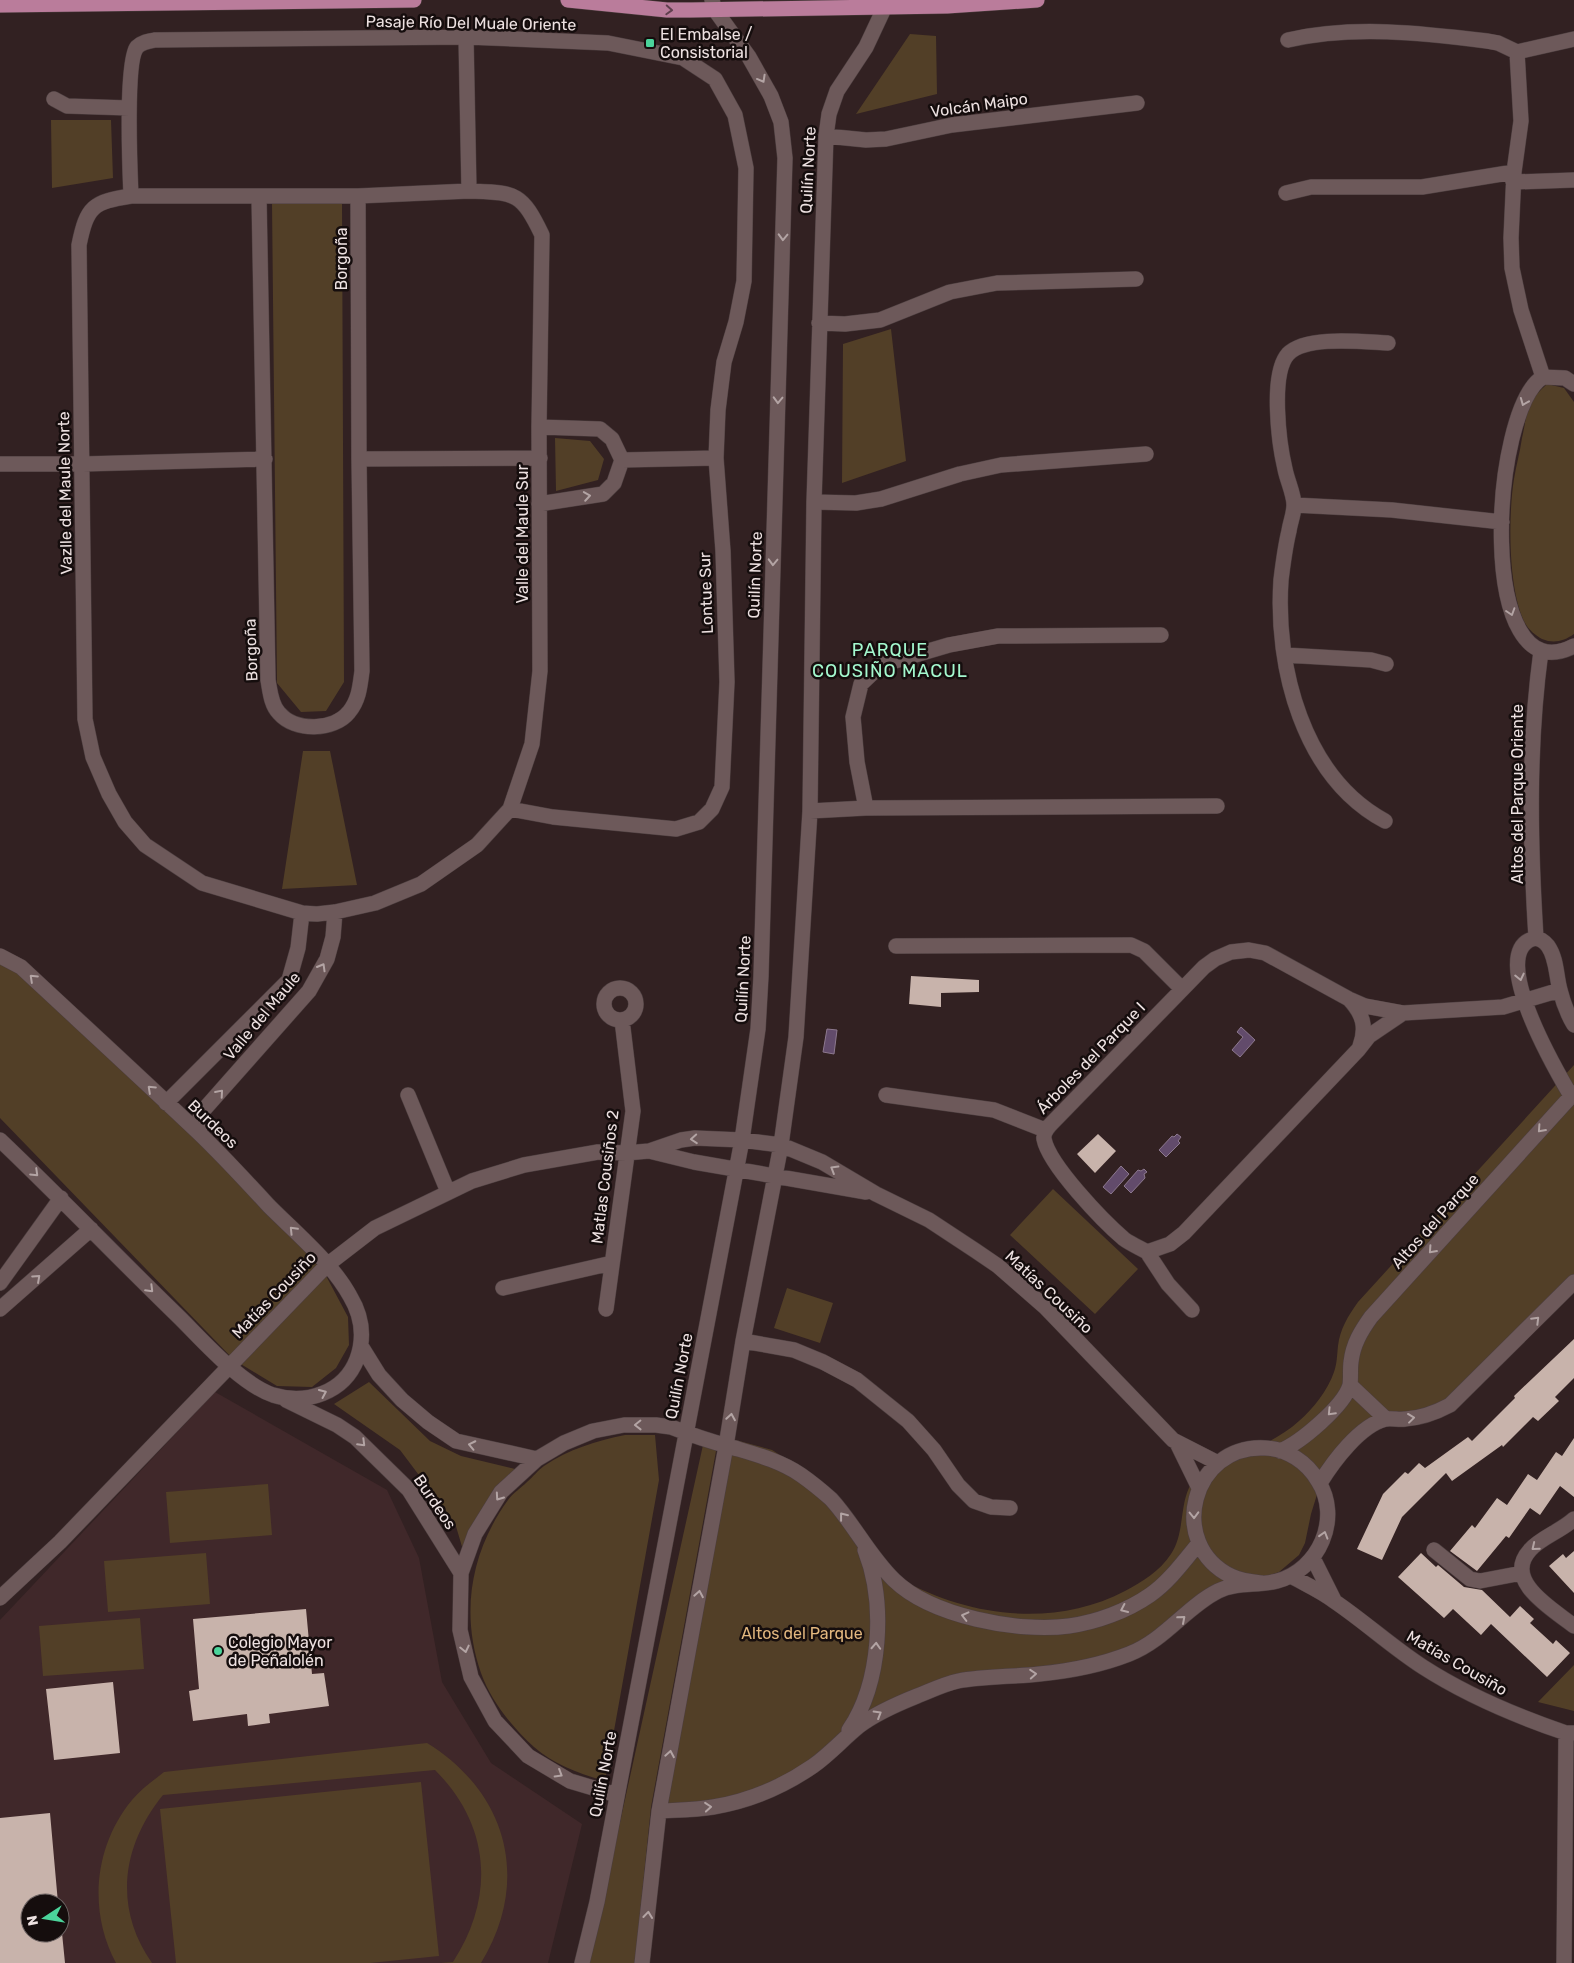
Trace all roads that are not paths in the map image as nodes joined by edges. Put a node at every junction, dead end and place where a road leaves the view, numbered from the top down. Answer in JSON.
{"nodes":[{"id":1,"x":414,"y":0,"type":"edge"},
{"id":2,"x":568,"y":0,"type":"edge"},
{"id":3,"x":1037,"y":0,"type":"edge"},
{"id":4,"x":887,"y":3,"type":"edge"},
{"id":5,"x":0,"y":5,"type":"edge"},
{"id":6,"x":714,"y":5,"type":"edge"},
{"id":7,"x":466,"y":37,"type":"junction"},
{"id":8,"x":1574,"y":39,"type":"edge"},
{"id":9,"x":1288,"y":40,"type":"dead end"},
{"id":10,"x":1517,"y":52,"type":"junction"},
{"id":11,"x":54,"y":99,"type":"dead end"},
{"id":12,"x":1137,"y":103,"type":"dead end"},
{"id":13,"x":129,"y":108,"type":"junction"},
{"id":14,"x":826,"y":136,"type":"junction"},
{"id":15,"x":746,"y":168,"type":"joint"},
{"id":16,"x":1514,"y":177,"type":"junction"},
{"id":17,"x":1574,"y":180,"type":"edge"},
{"id":18,"x":469,"y":191,"type":"junction"},
{"id":19,"x":1286,"y":193,"type":"dead end"},
{"id":20,"x":131,"y":196,"type":"junction"},
{"id":21,"x":358,"y":196,"type":"junction"},
{"id":22,"x":259,"y":197,"type":"junction"},
{"id":23,"x":1136,"y":279,"type":"dead end"},
{"id":24,"x":819,"y":323,"type":"junction"},
{"id":25,"x":1388,"y":343,"type":"dead end"},
{"id":26,"x":1542,"y":377,"type":"junction"},
{"id":27,"x":1574,"y":384,"type":"edge"},
{"id":28,"x":540,"y":427,"type":"junction"},
{"id":29,"x":1146,"y":454,"type":"dead end"},
{"id":30,"x":540,"y":458,"type":"junction"},
{"id":31,"x":716,"y":458,"type":"junction"},
{"id":32,"x":265,"y":459,"type":"junction"},
{"id":33,"x":359,"y":459,"type":"junction"},
{"id":34,"x":622,"y":460,"type":"junction"},
{"id":35,"x":0,"y":464,"type":"edge"},
{"id":36,"x":83,"y":464,"type":"junction"},
{"id":37,"x":814,"y":502,"type":"junction"},
{"id":38,"x":539,"y":504,"type":"junction"},
{"id":39,"x":1294,"y":505,"type":"junction"},
{"id":40,"x":1502,"y":522,"type":"junction"},
{"id":41,"x":1161,"y":635,"type":"dead end"},
{"id":42,"x":1574,"y":646,"type":"edge"},
{"id":43,"x":1541,"y":651,"type":"junction"},
{"id":44,"x":1285,"y":655,"type":"junction"},
{"id":45,"x":1386,"y":664,"type":"dead end"},
{"id":46,"x":1217,"y":806,"type":"dead end"},
{"id":47,"x":866,"y":808,"type":"junction"},
{"id":48,"x":510,"y":809,"type":"junction"},
{"id":49,"x":810,"y":811,"type":"junction"},
{"id":50,"x":1385,"y":821,"type":"dead end"},
{"id":51,"x":335,"y":912,"type":"junction"},
{"id":52,"x":309,"y":914,"type":"junction"},
{"id":53,"x":1536,"y":938,"type":"junction"},
{"id":54,"x":896,"y":946,"type":"dead end"},
{"id":55,"x":0,"y":956,"type":"edge"},
{"id":56,"x":1182,"y":989,"type":"junction"},
{"id":57,"x":1560,"y":990,"type":"junction"},
{"id":58,"x":1349,"y":1000,"type":"junction"},
{"id":59,"x":1526,"y":1001,"type":"junction"},
{"id":60,"x":1403,"y":1014,"type":"junction"},
{"id":61,"x":622,"y":1020,"type":"dead end"},
{"id":62,"x":1574,"y":1025,"type":"edge"},
{"id":63,"x":1358,"y":1050,"type":"junction"},
{"id":64,"x":408,"y":1095,"type":"dead end"},
{"id":65,"x":886,"y":1095,"type":"dead end"},
{"id":66,"x":1573,"y":1095,"type":"edge"},
{"id":67,"x":166,"y":1103,"type":"junction"},
{"id":68,"x":1045,"y":1130,"type":"junction"},
{"id":69,"x":200,"y":1134,"type":"junction"},
{"id":70,"x":0,"y":1140,"type":"edge"},
{"id":71,"x":742,"y":1140,"type":"junction"},
{"id":72,"x":781,"y":1144,"type":"junction"},
{"id":73,"x":649,"y":1152,"type":"junction"},
{"id":74,"x":626,"y":1153,"type":"junction"},
{"id":75,"x":736,"y":1169,"type":"junction"},
{"id":76,"x":774,"y":1177,"type":"junction"},
{"id":77,"x":448,"y":1192,"type":"junction"},
{"id":78,"x":876,"y":1194,"type":"junction"},
{"id":79,"x":61,"y":1198,"type":"junction"},
{"id":80,"x":91,"y":1229,"type":"junction"},
{"id":81,"x":1147,"y":1252,"type":"junction"},
{"id":82,"x":612,"y":1263,"type":"junction"},
{"id":83,"x":327,"y":1265,"type":"junction"},
{"id":84,"x":1574,"y":1282,"type":"edge"},
{"id":85,"x":0,"y":1283,"type":"edge"},
{"id":86,"x":503,"y":1288,"type":"dead end"},
{"id":87,"x":0,"y":1309,"type":"edge"},
{"id":88,"x":606,"y":1309,"type":"dead end"},
{"id":89,"x":1192,"y":1310,"type":"dead end"},
{"id":90,"x":743,"y":1341,"type":"junction"},
{"id":91,"x":361,"y":1346,"type":"junction"},
{"id":92,"x":229,"y":1366,"type":"junction"},
{"id":93,"x":1350,"y":1385,"type":"junction"},
{"id":94,"x":273,"y":1395,"type":"junction"},
{"id":95,"x":1386,"y":1419,"type":"junction"},
{"id":96,"x":686,"y":1432,"type":"junction"},
{"id":97,"x":1177,"y":1443,"type":"junction"},
{"id":98,"x":726,"y":1446,"type":"junction"},
{"id":99,"x":1280,"y":1451,"type":"junction"},
{"id":100,"x":537,"y":1459,"type":"junction"},
{"id":101,"x":1218,"y":1463,"type":"junction"},
{"id":102,"x":1320,"y":1483,"type":"junction"},
{"id":103,"x":1199,"y":1488,"type":"junction"},
{"id":104,"x":1010,"y":1508,"type":"dead end"},
{"id":105,"x":1574,"y":1519,"type":"edge"},
{"id":106,"x":857,"y":1534,"type":"junction"},
{"id":107,"x":1199,"y":1543,"type":"junction"},
{"id":108,"x":1434,"y":1550,"type":"dead end"},
{"id":109,"x":1313,"y":1558,"type":"junction"},
{"id":110,"x":461,"y":1573,"type":"junction"},
{"id":111,"x":1522,"y":1573,"type":"junction"},
{"id":112,"x":1291,"y":1576,"type":"junction"},
{"id":113,"x":1262,"y":1583,"type":"junction"},
{"id":114,"x":0,"y":1598,"type":"edge"},
{"id":115,"x":1334,"y":1600,"type":"junction"},
{"id":116,"x":1574,"y":1626,"type":"edge"},
{"id":117,"x":1570,"y":1733,"type":"edge"},
{"id":118,"x":830,"y":1752,"type":"junction"},
{"id":119,"x":617,"y":1795,"type":"junction"},
{"id":120,"x":659,"y":1811,"type":"junction"},
{"id":121,"x":582,"y":1963,"type":"edge"},
{"id":122,"x":642,"y":1963,"type":"edge"},
{"id":123,"x":1564,"y":1963,"type":"edge"}],
"edges":[{"from":1,"to":5,"type":"main road"},
{"from":2,"to":6,"type":"main road","one_way":true},
{"from":3,"to":4,"type":"main road"},
{"from":4,"to":6,"type":"main road"},
{"from":4,"to":14,"type":"street","name":"Quilín Norte"},
{"from":6,"to":71,"type":"street","name":"Quilín Norte","one_way":true},
{"from":7,"to":13,"type":"street","name":"Pasaje Río Del Muale Oriente"},
{"from":7,"to":15,"type":"street","name":"Pasaje Río Del Muale Oriente"},
{"from":7,"to":18,"type":"street"},
{"from":8,"to":10,"type":"street"},
{"from":9,"to":10,"type":"street"},
{"from":10,"to":16,"type":"street"},
{"from":11,"to":13,"type":"street"},
{"from":12,"to":14,"type":"street","name":"Volcán Maipo"},
{"from":13,"to":20,"type":"street"},
{"from":14,"to":24,"type":"street","name":"Quilín Norte"},
{"from":15,"to":31,"type":"street","name":"Lontue Sur"},
{"from":16,"to":17,"type":"street"},
{"from":16,"to":19,"type":"street"},
{"from":16,"to":26,"type":"street"},
{"from":18,"to":21,"type":"street","name":"Valle del Maule Sur"},
{"from":18,"to":28,"type":"street","name":"Valle del Maule Sur"},
{"from":20,"to":22,"type":"street","name":"Vazlle del Maule Norte"},
{"from":20,"to":36,"type":"street","name":"Vazlle del Maule Norte"},
{"from":21,"to":22,"type":"street","name":"Vazlle del Maule Norte"},
{"from":21,"to":33,"type":"street","name":"Borgoña"},
{"from":22,"to":32,"type":"street","name":"Borgoña"},
{"from":23,"to":24,"type":"street"},
{"from":24,"to":37,"type":"street","name":"Quilín Norte"},
{"from":25,"to":39,"type":"street"},
{"from":26,"to":27,"type":"street"},
{"from":26,"to":40,"type":"street","one_way":true},
{"from":28,"to":30,"type":"street","name":"Valle del Maule Sur"},
{"from":28,"to":34,"type":"street"},
{"from":29,"to":37,"type":"street"},
{"from":30,"to":33,"type":"street"},
{"from":30,"to":38,"type":"street","name":"Valle del Maule Sur"},
{"from":31,"to":34,"type":"street"},
{"from":31,"to":48,"type":"street","name":"Lontue Sur"},
{"from":32,"to":33,"type":"street","name":"Borgoña"},
{"from":32,"to":36,"type":"street"},
{"from":38,"to":34,"type":"street","one_way":true},
{"from":35,"to":36,"type":"street"},
{"from":36,"to":52,"type":"street","name":"Vazlle del Maule Norte"},
{"from":37,"to":49,"type":"street","name":"Quilín Norte"},
{"from":38,"to":48,"type":"street","name":"Valle del Maule Sur"},
{"from":39,"to":40,"type":"street"},
{"from":39,"to":44,"type":"street"},
{"from":40,"to":43,"type":"street","one_way":true},
{"from":41,"to":47,"type":"street"},
{"from":42,"to":43,"type":"street"},
{"from":43,"to":53,"type":"street","name":"Altos del Parque Oriente"},
{"from":44,"to":45,"type":"street"},
{"from":44,"to":50,"type":"street"},
{"from":46,"to":47,"type":"street"},
{"from":47,"to":49,"type":"street"},
{"from":48,"to":51,"type":"street","name":"Valle del Maule Sur"},
{"from":49,"to":72,"type":"street","name":"Quilín Norte"},
{"from":51,"to":52,"type":"street","name":"Valle del Maule Sur"},
{"from":69,"to":51,"type":"street","name":"Valle del Maule","one_way":true},
{"from":52,"to":67,"type":"street","name":"Valle del Maule"},
{"from":53,"to":57,"type":"street"},
{"from":53,"to":59,"type":"street","one_way":true},
{"from":54,"to":56,"type":"street"},
{"from":67,"to":55,"type":"street","name":"Burdeos","one_way":true},
{"from":56,"to":58,"type":"street","name":"Árboles del Parque I"},
{"from":56,"to":68,"type":"street","name":"Árboles del Parque I"},
{"from":57,"to":59,"type":"street","name":"Árboles del Parque I"},
{"from":57,"to":62,"type":"street"},
{"from":58,"to":60,"type":"street","name":"Árboles del Parque I"},
{"from":58,"to":63,"type":"street"},
{"from":59,"to":60,"type":"street","name":"Árboles del Parque I"},
{"from":59,"to":66,"type":"street"},
{"from":60,"to":63,"type":"street","name":"Árboles del Parque I"},
{"from":61,"to":74,"type":"street","name":"MatIas Cousiños 2"},
{"from":63,"to":81,"type":"street","name":"Árboles del Parque I"},
{"from":64,"to":77,"type":"street"},
{"from":65,"to":68,"type":"street"},
{"from":66,"to":93,"type":"street","name":"Altos del Parque","one_way":true},
{"from":67,"to":69,"type":"street","name":"Burdeos"},
{"from":68,"to":81,"type":"street","name":"Árboles del Parque I"},
{"from":83,"to":69,"type":"street","name":"Burdeos","one_way":true},
{"from":70,"to":79,"type":"street","name":"Burdeos","one_way":true},
{"from":71,"to":72,"type":"street","name":"Matías Cousiño"},
{"from":71,"to":73,"type":"street","name":"Matías Cousiño","one_way":true},
{"from":71,"to":75,"type":"street","name":"Quilín Norte"},
{"from":72,"to":76,"type":"street","name":"Quilín Norte"},
{"from":78,"to":72,"type":"street","name":"Matías Cousiño","one_way":true},
{"from":73,"to":74,"type":"street","name":"Matías Cousiño"},
{"from":73,"to":75,"type":"street","name":"Matías Cousiño"},
{"from":74,"to":77,"type":"street","name":"Matías Cousiño"},
{"from":74,"to":82,"type":"street","name":"MatIas Cousiños 2"},
{"from":75,"to":76,"type":"street","name":"Matías Cousiño"},
{"from":75,"to":96,"type":"street","name":"Quilín Norte"},
{"from":76,"to":78,"type":"street","name":"Matías Cousiño"},
{"from":76,"to":90,"type":"street","name":"Quilín Norte"},
{"from":77,"to":83,"type":"street","name":"Matías Cousiño"},
{"from":78,"to":97,"type":"street","name":"Matías Cousiño"},
{"from":79,"to":80,"type":"street","name":"Burdeos"},
{"from":79,"to":85,"type":"street"},
{"from":87,"to":80,"type":"street","one_way":true},
{"from":80,"to":92,"type":"street","name":"Burdeos","one_way":true},
{"from":81,"to":89,"type":"street"},
{"from":82,"to":86,"type":"street"},
{"from":82,"to":88,"type":"street","name":"MatIas Cousiños 2"},
{"from":83,"to":91,"type":"street","name":"Burdeos"},
{"from":83,"to":92,"type":"street","name":"Matías Cousiño"},
{"from":95,"to":84,"type":"street","one_way":true},
{"from":98,"to":90,"type":"street","name":"Quilín Norte","one_way":true},
{"from":90,"to":104,"type":"street"},
{"from":94,"to":91,"type":"street","name":"Burdeos","one_way":true},
{"from":100,"to":91,"type":"street","one_way":true},
{"from":92,"to":94,"type":"street","name":"Burdeos"},
{"from":92,"to":114,"type":"street","name":"Matías Cousiño"},
{"from":93,"to":95,"type":"street"},
{"from":93,"to":99,"type":"street","one_way":true},
{"from":94,"to":110,"type":"street","name":"Burdeos","one_way":true},
{"from":95,"to":102,"type":"street"},
{"from":96,"to":98,"type":"street","name":"Burdeos"},
{"from":96,"to":100,"type":"street","name":"Burdeos","one_way":true},
{"from":96,"to":119,"type":"street","name":"Quilín Norte"},
{"from":97,"to":101,"type":"street","name":"Matías Cousiño"},
{"from":97,"to":103,"type":"street","name":"Matías Cousiño"},
{"from":106,"to":98,"type":"street","one_way":true},
{"from":120,"to":98,"type":"street","name":"Quilín Norte","one_way":true},
{"from":99,"to":101,"type":"street"},
{"from":99,"to":102,"type":"street"},
{"from":100,"to":110,"type":"street","name":"Burdeos","one_way":true},
{"from":101,"to":103,"type":"street"},
{"from":109,"to":102,"type":"street","one_way":true},
{"from":103,"to":107,"type":"street","one_way":true},
{"from":105,"to":111,"type":"street","one_way":true},
{"from":107,"to":106,"type":"street","one_way":true},
{"from":118,"to":106,"type":"street","one_way":true},
{"from":107,"to":113,"type":"street"},
{"from":108,"to":111,"type":"street"},
{"from":109,"to":112,"type":"street"},
{"from":109,"to":115,"type":"street","name":"Matías Cousiño"},
{"from":110,"to":119,"type":"street","name":"Burdeos","one_way":true},
{"from":111,"to":116,"type":"street"},
{"from":112,"to":113,"type":"street"},
{"from":112,"to":115,"type":"street","name":"Matías Cousiño"},
{"from":118,"to":113,"type":"street","one_way":true},
{"from":115,"to":117,"type":"street","name":"Matías Cousiño"},
{"from":117,"to":123,"type":"street"},
{"from":120,"to":118,"type":"street","one_way":true},
{"from":119,"to":121,"type":"street","name":"Quilín Norte"},
{"from":122,"to":120,"type":"street","name":"Quilín Norte","one_way":true}]}
